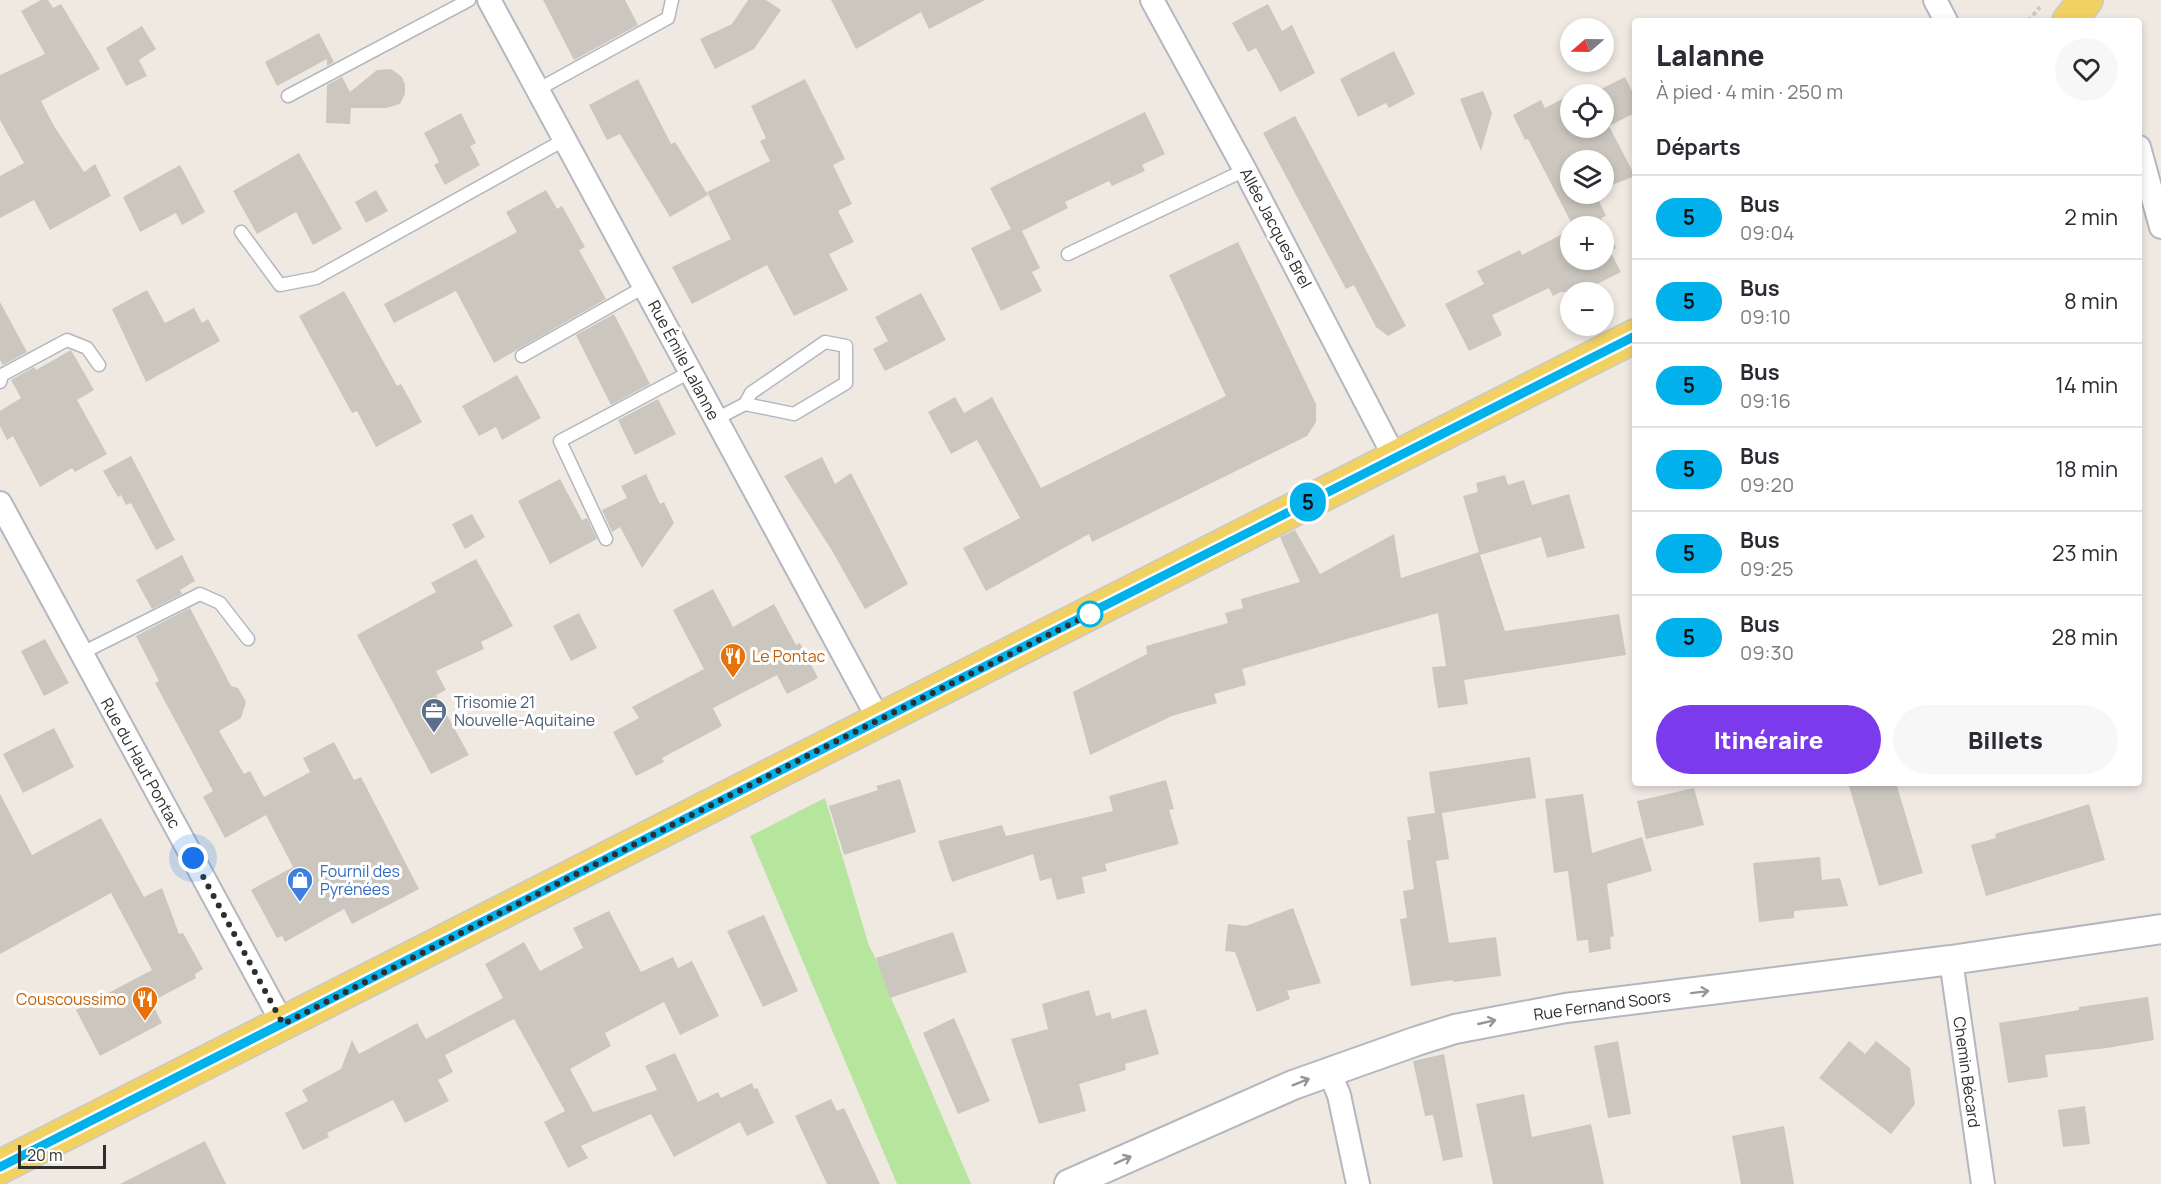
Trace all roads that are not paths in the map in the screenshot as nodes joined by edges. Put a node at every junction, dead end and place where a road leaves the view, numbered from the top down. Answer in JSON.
{"nodes":[{"id":1,"x":470,"y":0,"type":"edge"},
{"id":2,"x":489,"y":0,"type":"edge"},
{"id":3,"x":672,"y":0,"type":"edge"},
{"id":4,"x":1152,"y":0,"type":"edge"},
{"id":5,"x":1935,"y":0,"type":"edge"},
{"id":6,"x":1944,"y":18,"type":"edge"},
{"id":7,"x":537,"y":90,"type":"junction"},
{"id":8,"x":288,"y":96,"type":"dead end"},
{"id":9,"x":564,"y":140,"type":"junction"},
{"id":10,"x":2142,"y":158,"type":"edge"},
{"id":11,"x":1245,"y":170,"type":"junction"},
{"id":12,"x":2161,"y":227,"type":"edge"},
{"id":13,"x":241,"y":232,"type":"dead end"},
{"id":14,"x":1068,"y":254,"type":"dead end"},
{"id":15,"x":644,"y":287,"type":"junction"},
{"id":16,"x":1632,"y":338,"type":"edge"},
{"id":17,"x":522,"y":356,"type":"dead end"},
{"id":18,"x":99,"y":365,"type":"dead end"},
{"id":19,"x":690,"y":372,"type":"junction"},
{"id":20,"x":0,"y":382,"type":"edge"},
{"id":21,"x":745,"y":404,"type":"junction"},
{"id":22,"x":716,"y":419,"type":"junction"},
{"id":23,"x":1395,"y":458,"type":"junction"},
{"id":24,"x":0,"y":503,"type":"edge"},
{"id":25,"x":606,"y":539,"type":"dead end"},
{"id":26,"x":248,"y":639,"type":"dead end"},
{"id":27,"x":82,"y":653,"type":"junction"},
{"id":28,"x":879,"y":720,"type":"junction"},
{"id":29,"x":2161,"y":929,"type":"edge"},
{"id":30,"x":1951,"y":960,"type":"junction"},
{"id":31,"x":283,"y":1024,"type":"junction"},
{"id":32,"x":1329,"y":1071,"type":"junction"},
{"id":33,"x":0,"y":1167,"type":"edge"},
{"id":34,"x":1069,"y":1184,"type":"edge"},
{"id":35,"x":1358,"y":1184,"type":"edge"},
{"id":36,"x":1983,"y":1184,"type":"edge"}],
"edges":[{"from":1,"to":8,"type":"lane"},
{"from":2,"to":7,"type":"street","name":"Rue Émile Lalanne"},
{"from":3,"to":7,"type":"lane"},
{"from":4,"to":11,"type":"street","name":"Allée Jacques Brel"},
{"from":5,"to":6,"type":"street"},
{"from":7,"to":9,"type":"street","name":"Rue Émile Lalanne"},
{"from":9,"to":13,"type":"lane"},
{"from":9,"to":15,"type":"street","name":"Rue Émile Lalanne"},
{"from":10,"to":12,"type":"street"},
{"from":11,"to":14,"type":"lane"},
{"from":11,"to":23,"type":"street","name":"Allée Jacques Brel"},
{"from":15,"to":17,"type":"lane"},
{"from":15,"to":19,"type":"street","name":"Rue Émile Lalanne"},
{"from":16,"to":23,"type":"main road"},
{"from":18,"to":20,"type":"lane"},
{"from":19,"to":22,"type":"street","name":"Rue Émile Lalanne"},
{"from":19,"to":25,"type":"lane"},
{"from":21,"to":21,"type":"lane"},
{"from":21,"to":22,"type":"lane"},
{"from":22,"to":28,"type":"street","name":"Rue Émile Lalanne"},
{"from":23,"to":28,"type":"main road"},
{"from":24,"to":27,"type":"street","name":"Rue du Haut Pontac"},
{"from":26,"to":27,"type":"lane"},
{"from":27,"to":31,"type":"street","name":"Rue du Haut Pontac"},
{"from":28,"to":31,"type":"main road"},
{"from":29,"to":30,"type":"street","name":"Rue Fernand Soors"},
{"from":32,"to":30,"type":"street","name":"Rue Fernand Soors","one_way":true},
{"from":30,"to":36,"type":"street","name":"Chemin Bécard"},
{"from":31,"to":33,"type":"main road"},
{"from":34,"to":32,"type":"street","name":"Rue Fernand Soors","one_way":true},
{"from":32,"to":35,"type":"street"}]}
